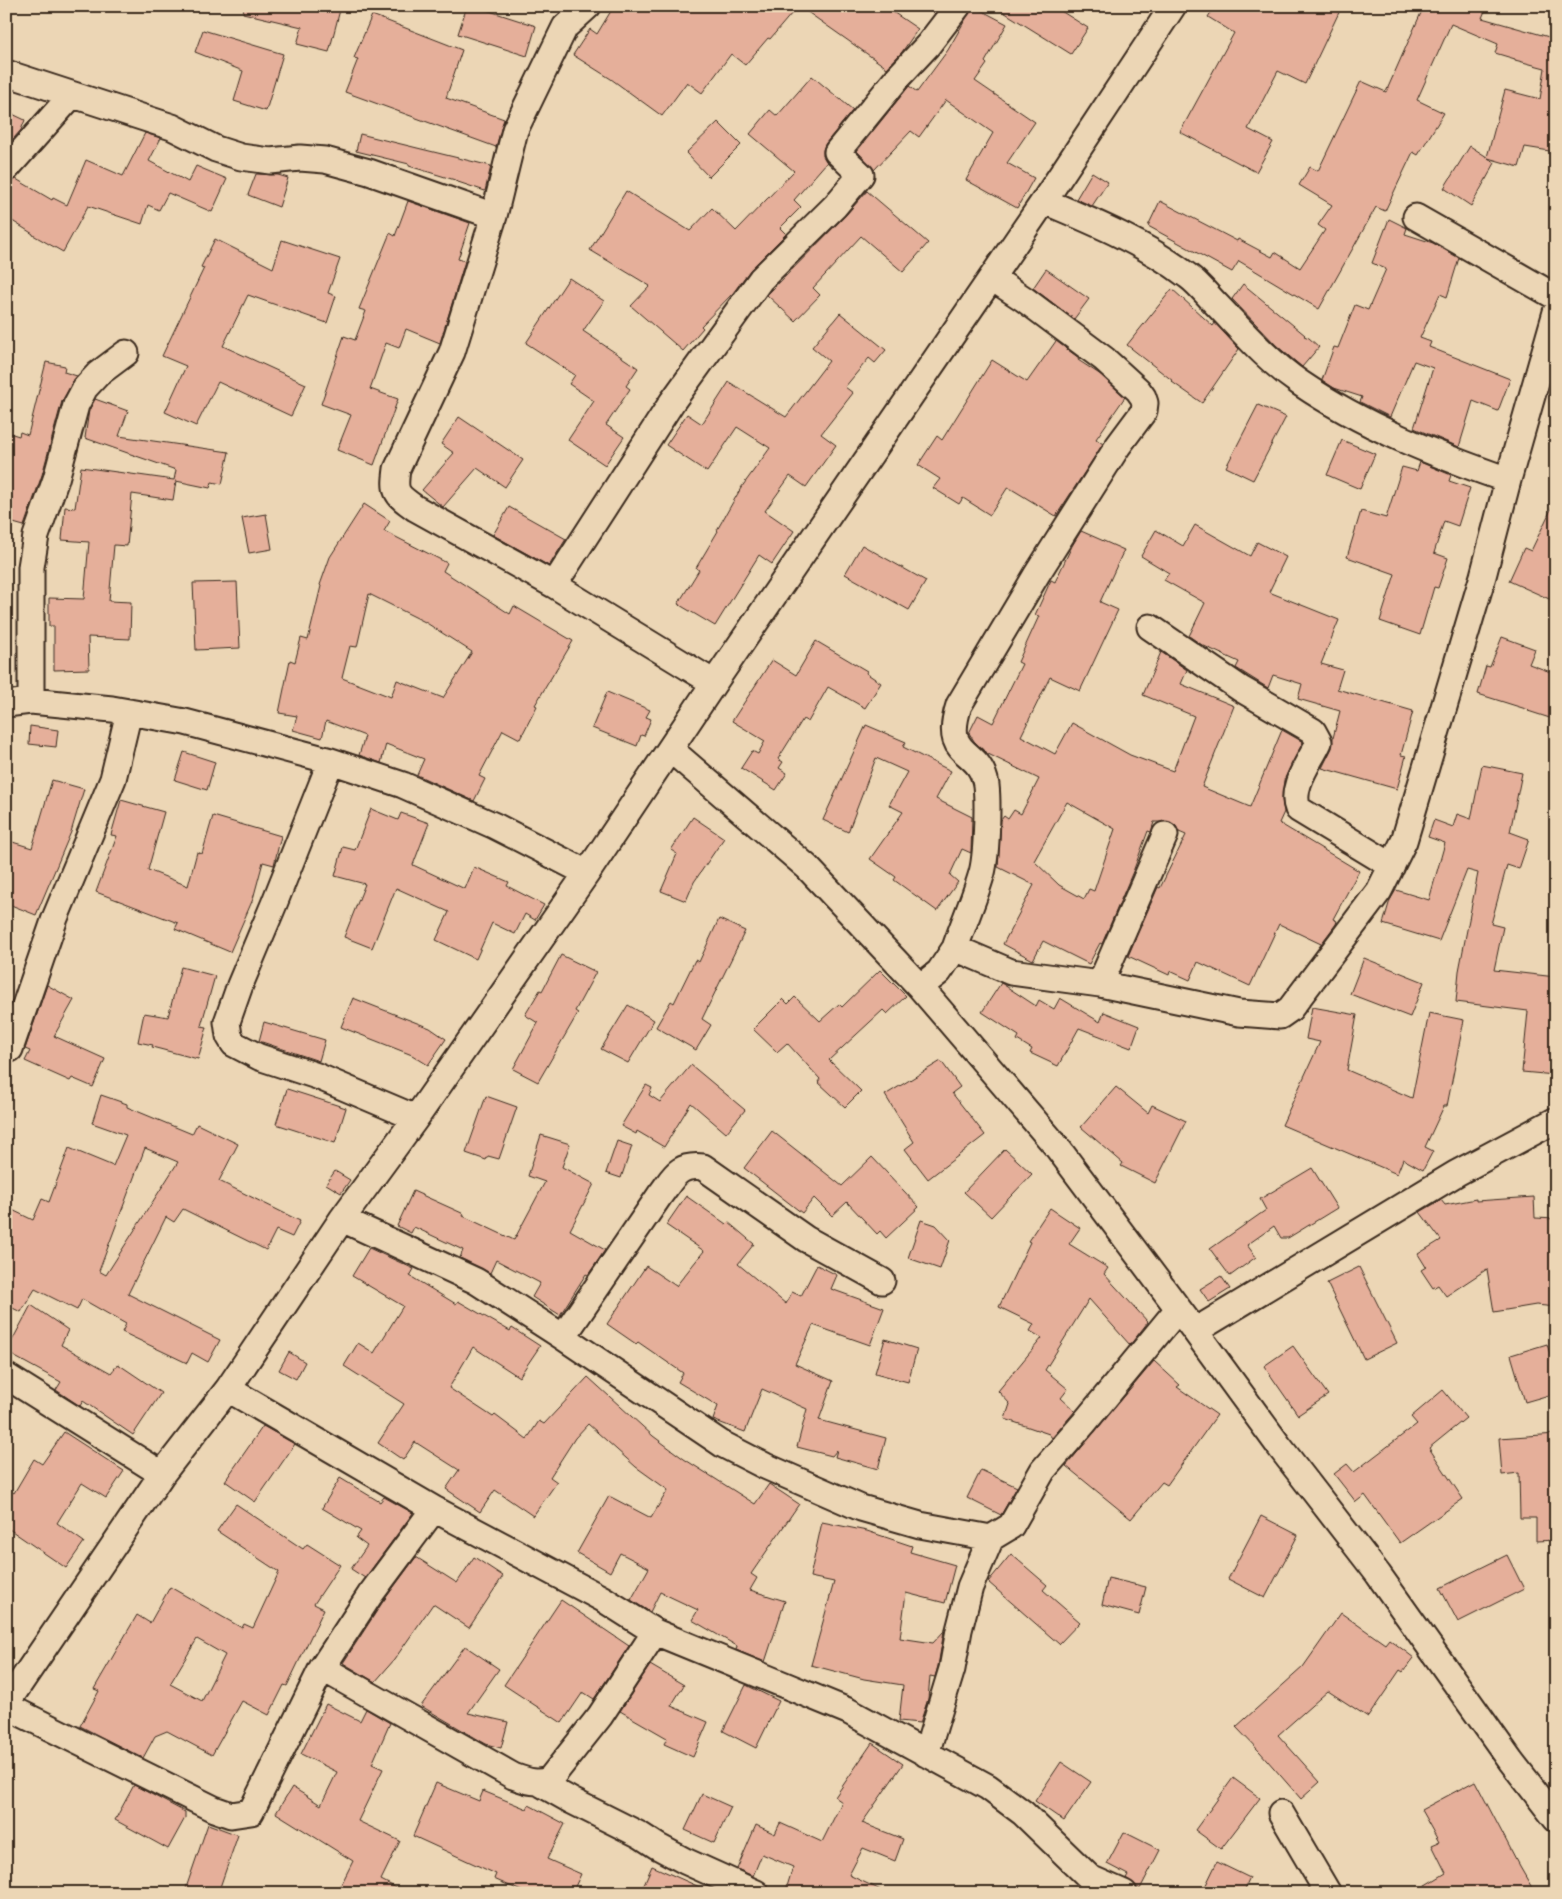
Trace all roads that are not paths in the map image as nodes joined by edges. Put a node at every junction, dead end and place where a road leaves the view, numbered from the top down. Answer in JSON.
{"nodes":[{"id":1,"x":588,"y":6,"type":"edge"},
{"id":2,"x":958,"y":6,"type":"edge"},
{"id":3,"x":1171,"y":7,"type":"edge"},
{"id":4,"x":6,"y":73,"type":"edge"},
{"id":5,"x":72,"y":95,"type":"junction"},
{"id":6,"x":6,"y":169,"type":"edge"},
{"id":7,"x":1044,"y":201,"type":"junction"},
{"id":8,"x":494,"y":216,"type":"junction"},
{"id":9,"x":1416,"y":217,"type":"dead end"},
{"id":10,"x":992,"y":278,"type":"junction"},
{"id":11,"x":1556,"y":297,"type":"edge"},
{"id":12,"x":1556,"y":312,"type":"edge"},
{"id":13,"x":126,"y":353,"type":"dead end"},
{"id":14,"x":1508,"y":480,"type":"junction"},
{"id":15,"x":554,"y":585,"type":"junction"},
{"id":16,"x":1150,"y":626,"type":"dead end"},
{"id":17,"x":714,"y":683,"type":"junction"},
{"id":18,"x":31,"y":701,"type":"junction"},
{"id":19,"x":6,"y":704,"type":"edge"},
{"id":20,"x":129,"y":712,"type":"junction"},
{"id":21,"x":670,"y":749,"type":"junction"},
{"id":22,"x":331,"y":760,"type":"junction"},
{"id":23,"x":1165,"y":835,"type":"dead end"},
{"id":24,"x":1392,"y":866,"type":"junction"},
{"id":25,"x":587,"y":873,"type":"junction"},
{"id":26,"x":955,"y":948,"type":"junction"},
{"id":27,"x":1100,"y":984,"type":"junction"},
{"id":28,"x":920,"y":988,"type":"junction"},
{"id":29,"x":10,"y":1049,"type":"dead end"},
{"id":30,"x":416,"y":1118,"type":"junction"},
{"id":31,"x":1556,"y":1120,"type":"edge"},
{"id":32,"x":342,"y":1219,"type":"junction"},
{"id":33,"x":882,"y":1280,"type":"dead end"},
{"id":34,"x":1178,"y":1309,"type":"junction"},
{"id":35,"x":1195,"y":1330,"type":"junction"},
{"id":36,"x":563,"y":1336,"type":"junction"},
{"id":37,"x":6,"y":1376,"type":"edge"},
{"id":38,"x":228,"y":1389,"type":"junction"},
{"id":39,"x":162,"y":1474,"type":"junction"},
{"id":40,"x":434,"y":1509,"type":"junction"},
{"id":41,"x":991,"y":1538,"type":"junction"},
{"id":42,"x":655,"y":1632,"type":"junction"},
{"id":43,"x":322,"y":1668,"type":"junction"},
{"id":44,"x":6,"y":1705,"type":"edge"},
{"id":45,"x":926,"y":1754,"type":"junction"},
{"id":46,"x":540,"y":1783,"type":"junction"},
{"id":47,"x":1281,"y":1812,"type":"dead end"},
{"id":48,"x":1556,"y":1819,"type":"edge"},
{"id":49,"x":756,"y":1893,"type":"edge"},
{"id":50,"x":1124,"y":1893,"type":"edge"},
{"id":51,"x":1328,"y":1893,"type":"edge"}],
"edges":[{"from":1,"to":8,"type":"street"},
{"from":2,"to":15,"type":"street"},
{"from":3,"to":7,"type":"street"},
{"from":4,"to":5,"type":"street"},
{"from":5,"to":6,"type":"street"},
{"from":5,"to":8,"type":"street"},
{"from":7,"to":10,"type":"street"},
{"from":7,"to":14,"type":"street"},
{"from":8,"to":15,"type":"street"},
{"from":9,"to":11,"type":"street"},
{"from":10,"to":17,"type":"street"},
{"from":10,"to":26,"type":"street"},
{"from":12,"to":14,"type":"street"},
{"from":13,"to":18,"type":"street"},
{"from":14,"to":24,"type":"street"},
{"from":15,"to":17,"type":"street"},
{"from":16,"to":24,"type":"street"},
{"from":17,"to":21,"type":"street"},
{"from":18,"to":19,"type":"street"},
{"from":18,"to":20,"type":"street"},
{"from":20,"to":22,"type":"street"},
{"from":20,"to":29,"type":"street"},
{"from":21,"to":25,"type":"street"},
{"from":21,"to":28,"type":"street"},
{"from":22,"to":25,"type":"street"},
{"from":22,"to":30,"type":"street"},
{"from":23,"to":27,"type":"street"},
{"from":24,"to":27,"type":"street"},
{"from":25,"to":30,"type":"street"},
{"from":26,"to":27,"type":"street"},
{"from":26,"to":28,"type":"street"},
{"from":28,"to":34,"type":"street"},
{"from":30,"to":32,"type":"street"},
{"from":31,"to":35,"type":"street"},
{"from":32,"to":36,"type":"street"},
{"from":32,"to":38,"type":"street"},
{"from":33,"to":36,"type":"street"},
{"from":34,"to":35,"type":"street"},
{"from":34,"to":41,"type":"street"},
{"from":35,"to":48,"type":"street"},
{"from":36,"to":41,"type":"street"},
{"from":37,"to":39,"type":"street"},
{"from":38,"to":39,"type":"street"},
{"from":38,"to":40,"type":"street"},
{"from":39,"to":44,"type":"street"},
{"from":40,"to":42,"type":"street"},
{"from":40,"to":43,"type":"street"},
{"from":41,"to":45,"type":"street"},
{"from":42,"to":45,"type":"street"},
{"from":42,"to":46,"type":"street"},
{"from":43,"to":44,"type":"street"},
{"from":43,"to":46,"type":"street"},
{"from":45,"to":50,"type":"street"},
{"from":46,"to":49,"type":"street"},
{"from":47,"to":51,"type":"street"}]}
